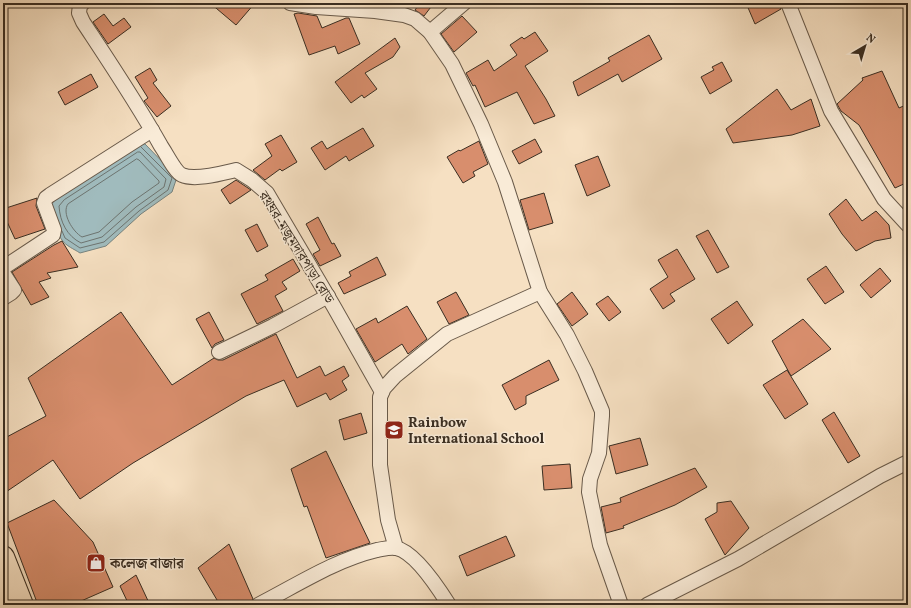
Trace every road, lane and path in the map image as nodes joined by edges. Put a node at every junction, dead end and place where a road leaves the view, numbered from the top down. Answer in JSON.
{"nodes":[{"id":1,"x":83,"y":3,"type":"edge"},
{"id":2,"x":290,"y":3,"type":"edge"},
{"id":3,"x":464,"y":3,"type":"edge"},
{"id":4,"x":788,"y":3,"type":"edge"},
{"id":5,"x":430,"y":32,"type":"junction"},
{"id":6,"x":152,"y":130,"type":"junction"},
{"id":7,"x":908,"y":225,"type":"edge"},
{"id":8,"x":3,"y":268,"type":"edge"},
{"id":9,"x":3,"y":272,"type":"edge"},
{"id":10,"x":540,"y":292,"type":"junction"},
{"id":11,"x":328,"y":296,"type":"junction"},
{"id":12,"x":3,"y":298,"type":"edge"},
{"id":13,"x":219,"y":352,"type":"dead end"},
{"id":14,"x":382,"y":392,"type":"junction"},
{"id":15,"x":908,"y":462,"type":"edge"},
{"id":16,"x":396,"y":548,"type":"junction"},
{"id":17,"x":3,"y":557,"type":"edge"},
{"id":18,"x":3,"y":597,"type":"edge"},
{"id":19,"x":6,"y":605,"type":"edge"},
{"id":20,"x":22,"y":605,"type":"edge"},
{"id":21,"x":258,"y":605,"type":"edge"},
{"id":22,"x":449,"y":605,"type":"edge"},
{"id":23,"x":621,"y":605,"type":"edge"},
{"id":24,"x":647,"y":605,"type":"edge"}],
"edges":[{"from":1,"to":6,"type":"street","name":"রথঘর-মজুমদারপাড়া রোড"},
{"from":2,"to":5,"type":"street"},
{"from":3,"to":5,"type":"street"},
{"from":4,"to":7,"type":"street"},
{"from":5,"to":10,"type":"street"},
{"from":6,"to":8,"type":"street"},
{"from":6,"to":11,"type":"street","name":"রথঘর-মজুমদারপাড়া রোড"},
{"from":9,"to":12,"type":"street"},
{"from":10,"to":14,"type":"street"},
{"from":10,"to":23,"type":"street"},
{"from":11,"to":13,"type":"street"},
{"from":11,"to":14,"type":"street","name":"রথঘর-মজুমদারপাড়া রোড"},
{"from":14,"to":16,"type":"street"},
{"from":15,"to":24,"type":"street"},
{"from":16,"to":21,"type":"street"},
{"from":16,"to":22,"type":"street"},
{"from":17,"to":20,"type":"highway"},
{"from":18,"to":19,"type":"highway"}]}
